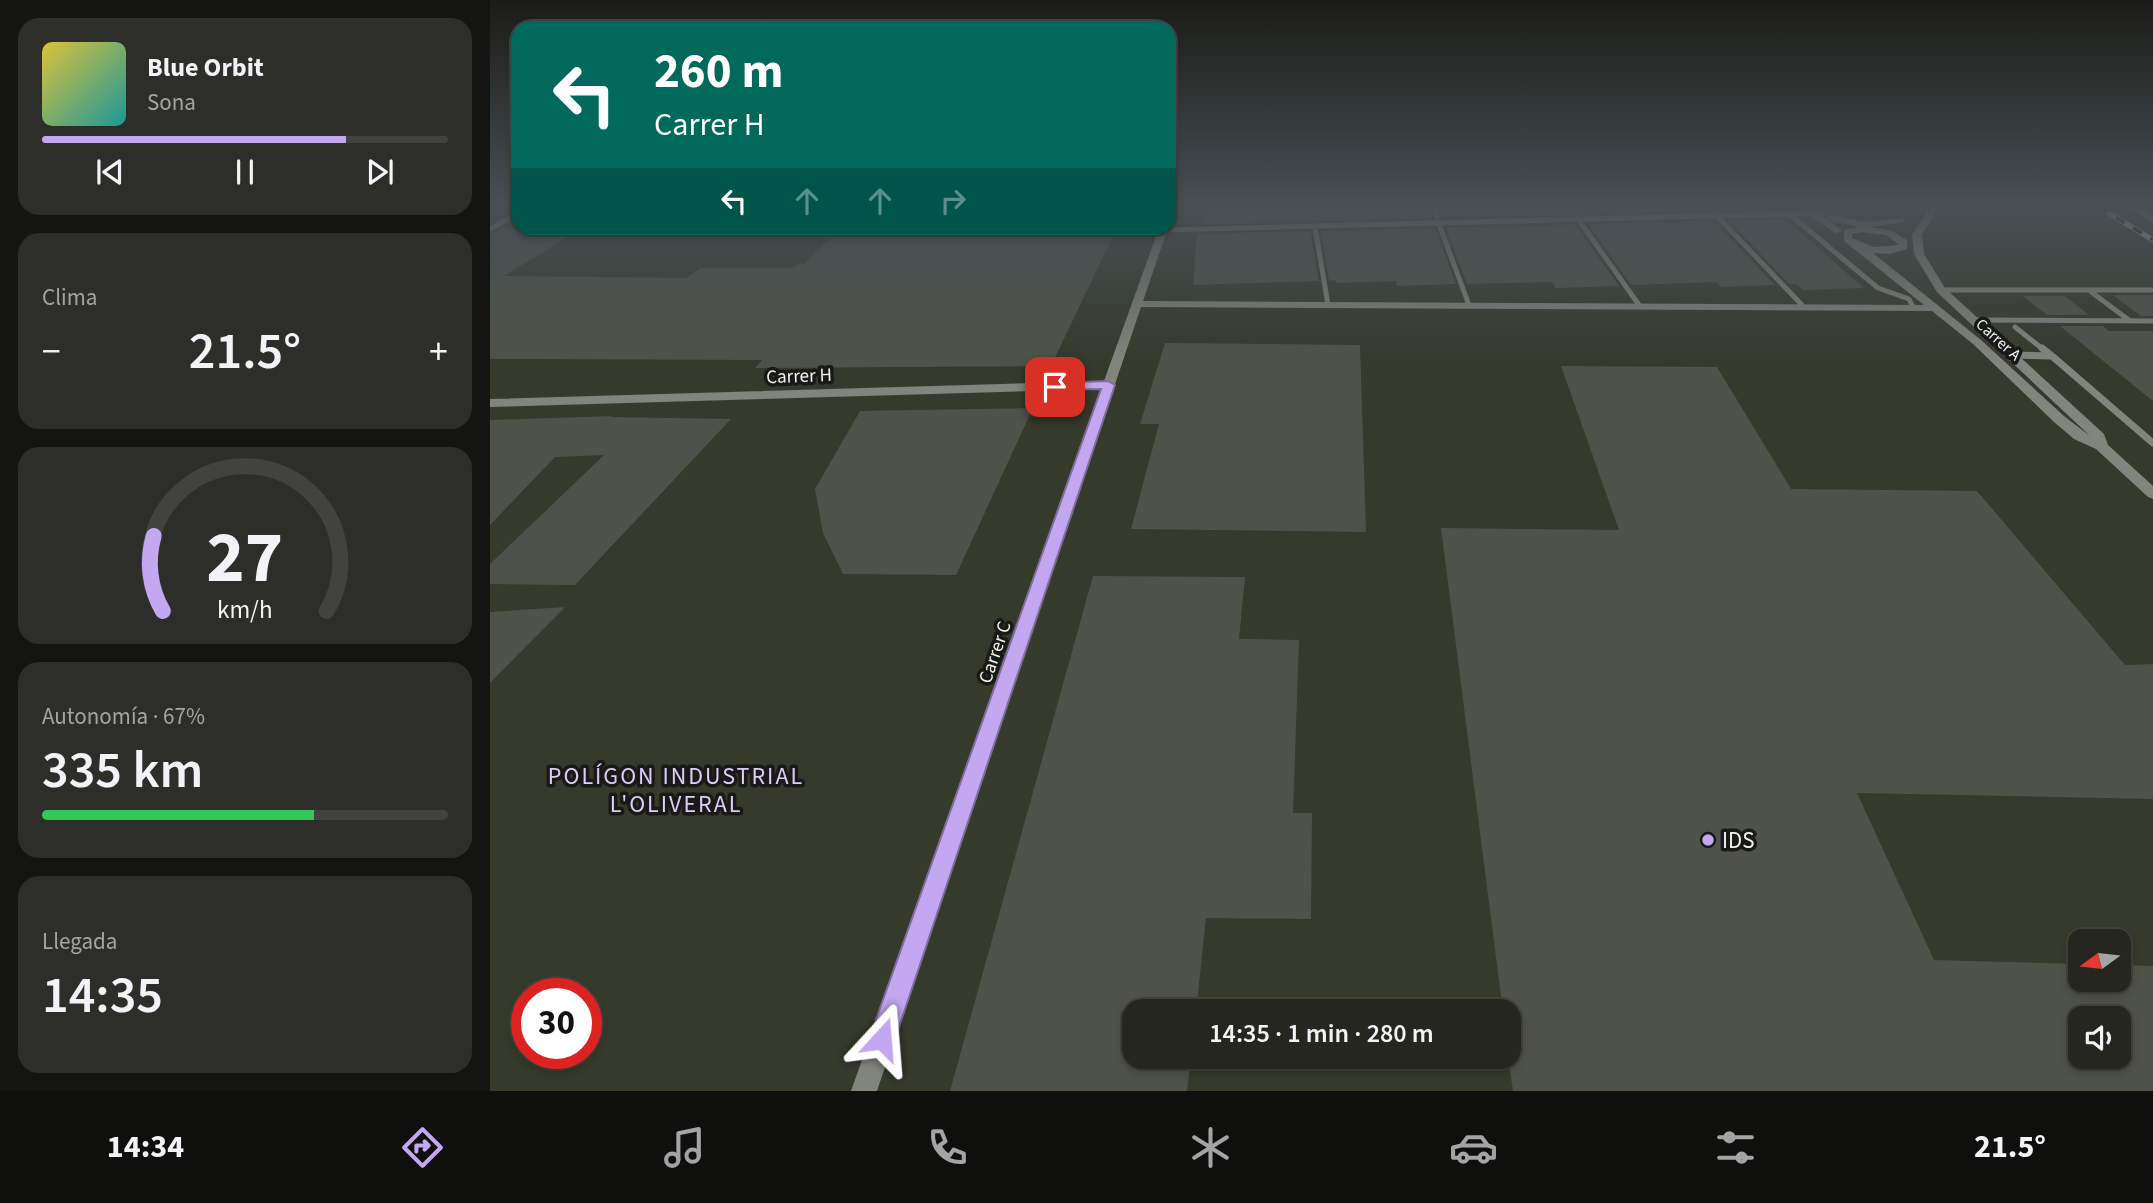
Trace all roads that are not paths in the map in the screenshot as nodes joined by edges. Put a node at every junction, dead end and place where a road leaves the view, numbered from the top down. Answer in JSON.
{"nodes":[{"id":1,"x":1153,"y":258,"type":"edge"},
{"id":2,"x":1320,"y":258,"type":"edge"},
{"id":3,"x":1452,"y":258,"type":"edge"},
{"id":4,"x":1605,"y":258,"type":"edge"},
{"id":5,"x":1757,"y":258,"type":"edge"},
{"id":6,"x":1842,"y":258,"type":"edge"},
{"id":7,"x":1874,"y":258,"type":"edge"},
{"id":8,"x":1875,"y":258,"type":"edge"},
{"id":9,"x":1911,"y":258,"type":"edge"},
{"id":10,"x":1921,"y":258,"type":"edge"},
{"id":11,"x":1940,"y":289,"type":"junction"},
{"id":12,"x":2089,"y":290,"type":"junction"},
{"id":13,"x":2153,"y":290,"type":"edge"},
{"id":14,"x":1136,"y":304,"type":"junction"},
{"id":15,"x":1328,"y":305,"type":"junction"},
{"id":16,"x":1469,"y":305,"type":"junction"},
{"id":17,"x":1639,"y":306,"type":"junction"},
{"id":18,"x":1804,"y":306,"type":"junction"},
{"id":19,"x":1913,"y":307,"type":"junction"},
{"id":20,"x":1937,"y":308,"type":"junction"},
{"id":21,"x":1967,"y":315,"type":"junction"},
{"id":22,"x":2130,"y":321,"type":"junction"},
{"id":23,"x":2153,"y":321,"type":"edge"},
{"id":24,"x":2015,"y":327,"type":"dead end"},
{"id":25,"x":2012,"y":355,"type":"junction"},
{"id":26,"x":2052,"y":356,"type":"junction"},
{"id":27,"x":1108,"y":385,"type":"junction"},
{"id":28,"x":490,"y":403,"type":"edge"},
{"id":29,"x":2153,"y":443,"type":"edge"},
{"id":30,"x":2101,"y":446,"type":"junction"},
{"id":31,"x":2153,"y":494,"type":"edge"},
{"id":32,"x":864,"y":1091,"type":"edge"}],
"edges":[{"from":1,"to":14,"type":"street","name":"Carrer C"},
{"from":2,"to":15,"type":"lane"},
{"from":3,"to":16,"type":"lane"},
{"from":4,"to":17,"type":"lane"},
{"from":5,"to":18,"type":"lane"},
{"from":6,"to":19,"type":"lane"},
{"from":7,"to":20,"type":"street","name":"Carrer A"},
{"from":8,"to":21,"type":"street","name":"Carrer A"},
{"from":9,"to":11,"type":"street"},
{"from":10,"to":11,"type":"street"},
{"from":11,"to":12,"type":"lane"},
{"from":11,"to":21,"type":"street"},
{"from":12,"to":13,"type":"lane"},
{"from":12,"to":22,"type":"lane"},
{"from":14,"to":15,"type":"street"},
{"from":14,"to":27,"type":"street","name":"Carrer C"},
{"from":15,"to":16,"type":"street"},
{"from":16,"to":17,"type":"street"},
{"from":17,"to":18,"type":"street"},
{"from":18,"to":19,"type":"street"},
{"from":19,"to":20,"type":"street"},
{"from":20,"to":30,"type":"street","name":"Carrer A"},
{"from":21,"to":22,"type":"lane"},
{"from":21,"to":25,"type":"street","name":"Carrer A"},
{"from":22,"to":23,"type":"lane"},
{"from":24,"to":26,"type":"lane"},
{"from":25,"to":26,"type":"lane"},
{"from":25,"to":30,"type":"street","name":"Carrer A"},
{"from":26,"to":29,"type":"lane"},
{"from":27,"to":28,"type":"street","name":"Carrer H"},
{"from":27,"to":32,"type":"street","name":"Carrer C"},
{"from":30,"to":31,"type":"street","name":"Carrer A"}]}
